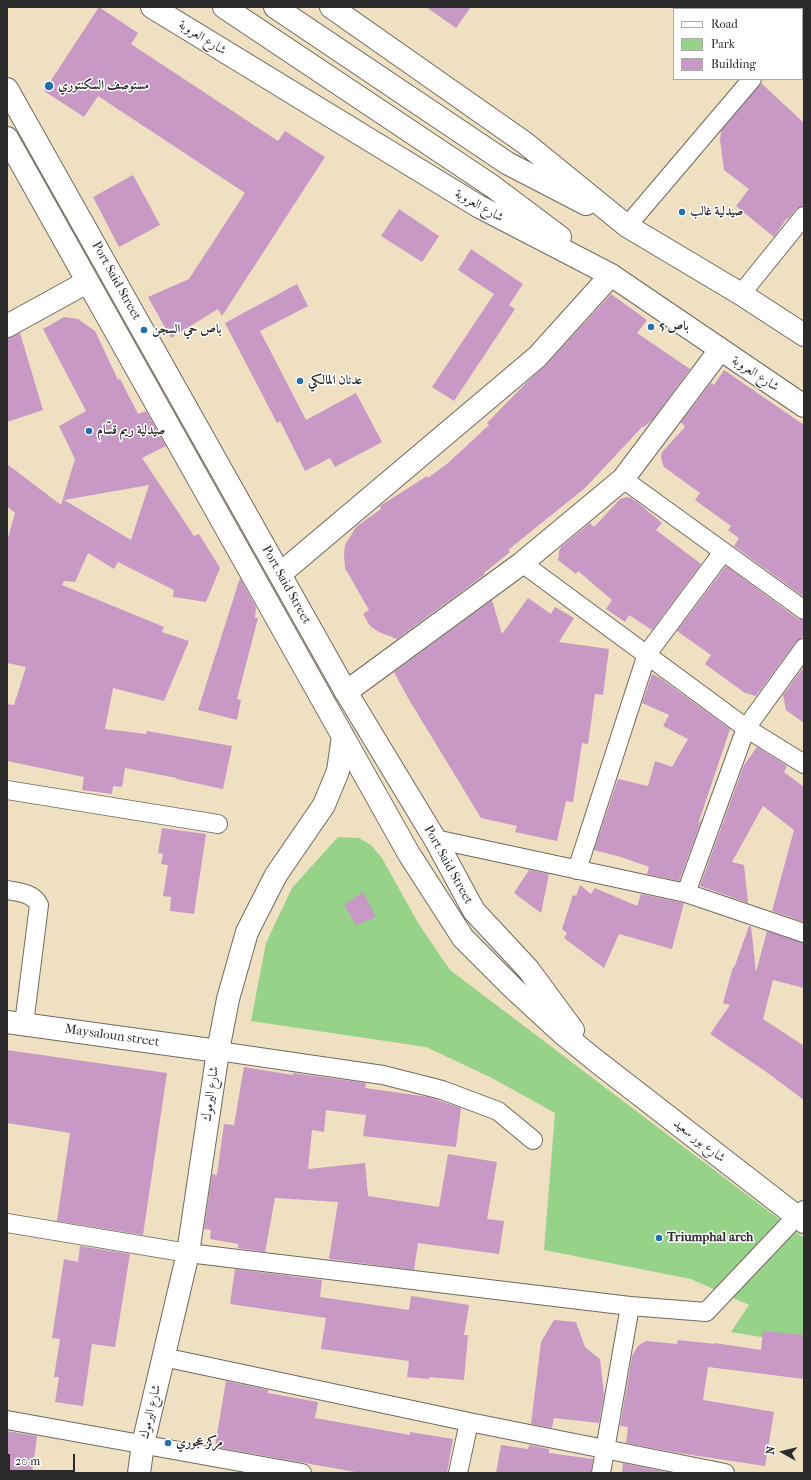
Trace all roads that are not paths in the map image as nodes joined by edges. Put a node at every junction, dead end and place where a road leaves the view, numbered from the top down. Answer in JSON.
{"nodes":[{"id":1,"x":152,"y":7,"type":"edge"},
{"id":2,"x":224,"y":7,"type":"edge"},
{"id":3,"x":275,"y":7,"type":"edge"},
{"id":4,"x":331,"y":7,"type":"edge"},
{"id":5,"x":751,"y":80,"type":"edge"},
{"id":6,"x":7,"y":89,"type":"edge"},
{"id":7,"x":7,"y":138,"type":"edge"},
{"id":8,"x":804,"y":216,"type":"edge"},
{"id":9,"x":627,"y":226,"type":"junction"},
{"id":10,"x":611,"y":276,"type":"junction"},
{"id":11,"x":87,"y":282,"type":"junction"},
{"id":12,"x":741,"y":294,"type":"junction"},
{"id":13,"x":7,"y":326,"type":"edge"},
{"id":14,"x":804,"y":335,"type":"edge"},
{"id":15,"x":720,"y":350,"type":"junction"},
{"id":16,"x":804,"y":406,"type":"edge"},
{"id":17,"x":623,"y":479,"type":"junction"},
{"id":18,"x":723,"y":552,"type":"junction"},
{"id":19,"x":522,"y":563,"type":"junction"},
{"id":20,"x":280,"y":574,"type":"junction"},
{"id":21,"x":804,"y":610,"type":"edge"},
{"id":22,"x":804,"y":648,"type":"edge"},
{"id":23,"x":647,"y":654,"type":"junction"},
{"id":24,"x":346,"y":692,"type":"junction"},
{"id":25,"x":746,"y":728,"type":"junction"},
{"id":26,"x":343,"y":736,"type":"junction"},
{"id":27,"x":804,"y":764,"type":"edge"},
{"id":28,"x":7,"y":790,"type":"edge"},
{"id":29,"x":218,"y":824,"type":"dead end"},
{"id":30,"x":435,"y":839,"type":"junction"},
{"id":31,"x":577,"y":870,"type":"junction"},
{"id":32,"x":7,"y":890,"type":"edge"},
{"id":33,"x":686,"y":893,"type":"junction"},
{"id":34,"x":804,"y":933,"type":"edge"},
{"id":35,"x":15,"y":1023,"type":"edge"},
{"id":36,"x":218,"y":1051,"type":"junction"},
{"id":37,"x":595,"y":1060,"type":"junction"},
{"id":38,"x":533,"y":1140,"type":"dead end"},
{"id":39,"x":802,"y":1216,"type":"edge"},
{"id":40,"x":7,"y":1223,"type":"edge"},
{"id":41,"x":188,"y":1253,"type":"junction"},
{"id":42,"x":630,"y":1306,"type":"junction"},
{"id":43,"x":163,"y":1357,"type":"junction"},
{"id":44,"x":7,"y":1420,"type":"edge"},
{"id":45,"x":469,"y":1422,"type":"junction"},
{"id":46,"x":143,"y":1444,"type":"junction"},
{"id":47,"x":605,"y":1449,"type":"junction"},
{"id":48,"x":139,"y":1473,"type":"edge"},
{"id":49,"x":302,"y":1473,"type":"edge"},
{"id":50,"x":458,"y":1473,"type":"edge"},
{"id":51,"x":601,"y":1473,"type":"edge"},
{"id":52,"x":725,"y":1473,"type":"edge"}],
"edges":[{"from":1,"to":10,"type":"main road","name":"شارع العروبة"},
{"from":2,"to":10,"type":"main road"},
{"from":3,"to":9,"type":"main road"},
{"from":4,"to":9,"type":"main road"},
{"from":5,"to":9,"type":"street"},
{"from":6,"to":20,"type":"main road","name":"Port Said Street"},
{"from":7,"to":11,"type":"main road"},
{"from":8,"to":12,"type":"street"},
{"from":9,"to":12,"type":"main road"},
{"from":10,"to":15,"type":"main road","name":"شارع العروبة"},
{"from":10,"to":20,"type":"main road"},
{"from":11,"to":13,"type":"main road"},
{"from":11,"to":26,"type":"main road"},
{"from":12,"to":14,"type":"main road"},
{"from":15,"to":16,"type":"main road","name":"شارع العروبة"},
{"from":15,"to":17,"type":"main road"},
{"from":17,"to":18,"type":"street"},
{"from":17,"to":19,"type":"main road"},
{"from":18,"to":21,"type":"street"},
{"from":18,"to":23,"type":"street"},
{"from":19,"to":23,"type":"street"},
{"from":19,"to":24,"type":"main road"},
{"from":20,"to":24,"type":"main road","name":"Port Said Street"},
{"from":22,"to":25,"type":"street"},
{"from":23,"to":25,"type":"street"},
{"from":23,"to":31,"type":"street"},
{"from":24,"to":30,"type":"main road","name":"Port Said Street"},
{"from":25,"to":27,"type":"street"},
{"from":25,"to":33,"type":"street"},
{"from":26,"to":36,"type":"main road","name":"شارع اليرموك"},
{"from":26,"to":37,"type":"main road"},
{"from":28,"to":29,"type":"street"},
{"from":30,"to":31,"type":"street"},
{"from":30,"to":37,"type":"main road","name":"Port Said Street"},
{"from":31,"to":33,"type":"street"},
{"from":32,"to":35,"type":"street"},
{"from":33,"to":34,"type":"street"},
{"from":35,"to":36,"type":"main road","name":"Maysaloun street"},
{"from":36,"to":38,"type":"street"},
{"from":36,"to":41,"type":"main road","name":"شارع اليرموك"},
{"from":37,"to":39,"type":"main road","name":"شارع بور سعيد"},
{"from":39,"to":42,"type":"street"},
{"from":40,"to":41,"type":"street"},
{"from":41,"to":42,"type":"street"},
{"from":41,"to":43,"type":"main road","name":"شارع اليرموك"},
{"from":42,"to":47,"type":"street"},
{"from":43,"to":45,"type":"street"},
{"from":43,"to":46,"type":"main road","name":"شارع اليرموك"},
{"from":44,"to":46,"type":"street"},
{"from":45,"to":47,"type":"street"},
{"from":45,"to":50,"type":"street"},
{"from":46,"to":48,"type":"main road","name":"شارع اليرموك"},
{"from":46,"to":49,"type":"street"},
{"from":47,"to":51,"type":"street"},
{"from":47,"to":52,"type":"street"}]}
